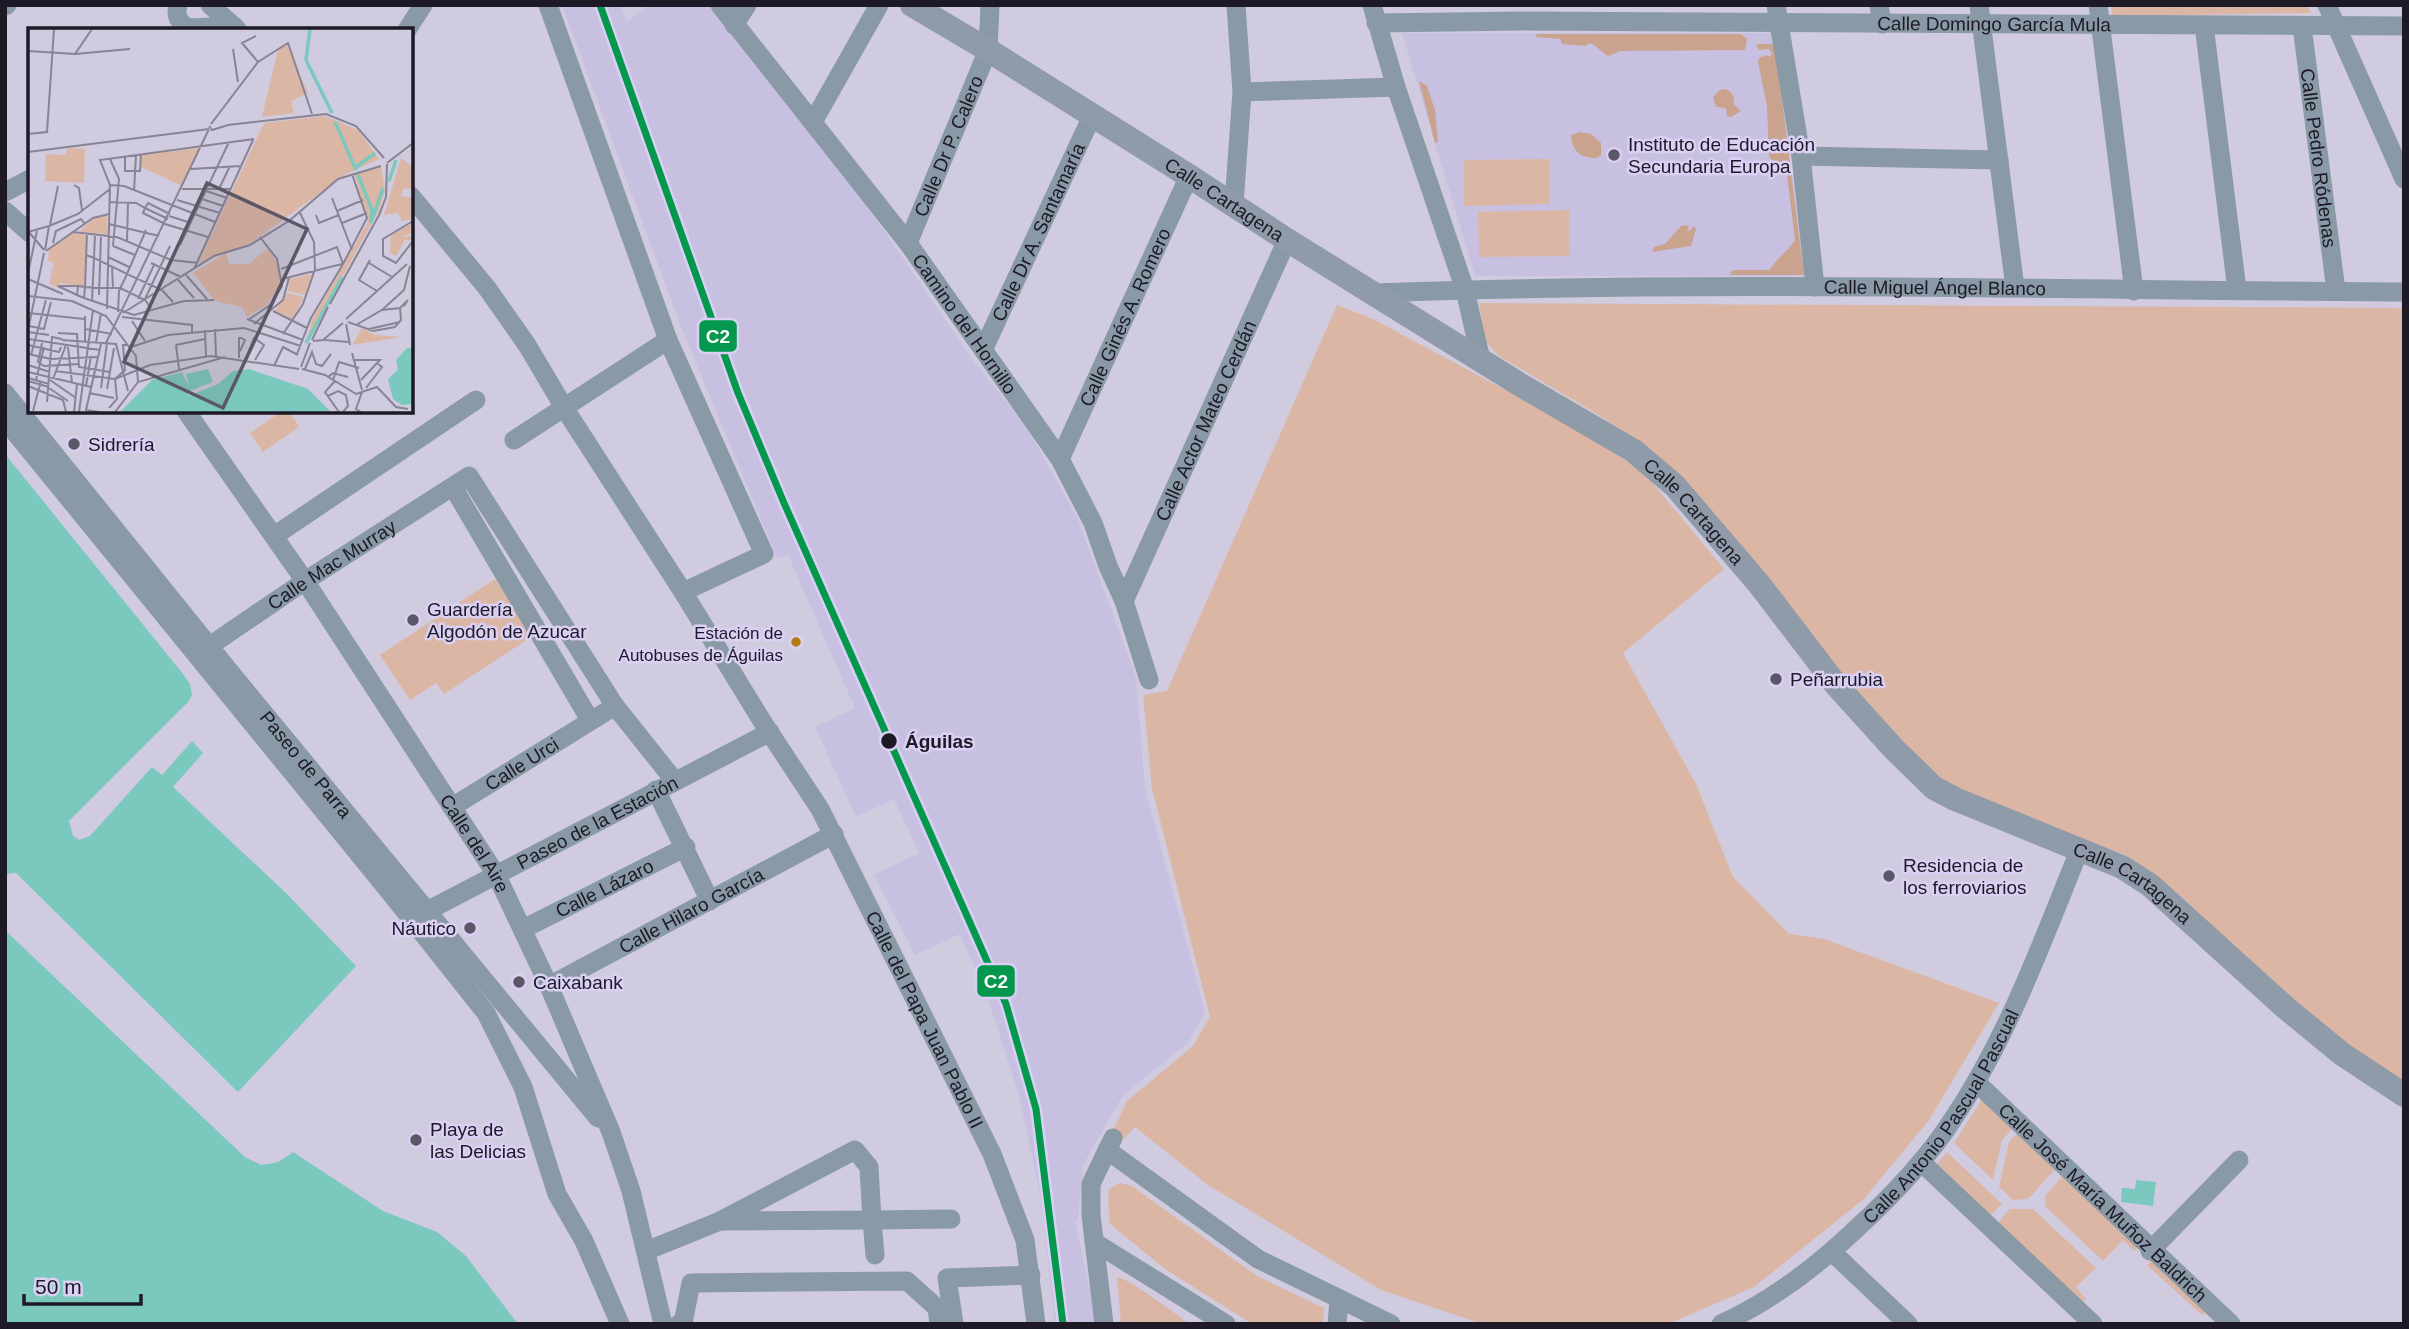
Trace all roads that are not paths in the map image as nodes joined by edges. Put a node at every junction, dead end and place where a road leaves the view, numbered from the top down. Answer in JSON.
{"nodes":[{"id":1,"x":210,"y":5,"type":"edge"},
{"id":2,"x":423,"y":5,"type":"edge"},
{"id":3,"x":548,"y":5,"type":"edge"},
{"id":4,"x":720,"y":5,"type":"edge"},
{"id":5,"x":747,"y":5,"type":"edge"},
{"id":6,"x":879,"y":5,"type":"edge"},
{"id":7,"x":912,"y":5,"type":"edge"},
{"id":8,"x":990,"y":5,"type":"edge"},
{"id":9,"x":1236,"y":5,"type":"edge"},
{"id":10,"x":2327,"y":5,"type":"edge"},
{"id":11,"x":177,"y":8,"type":"edge"},
{"id":12,"x":1374,"y":14,"type":"edge"},
{"id":13,"x":1555,"y":14,"type":"edge"},
{"id":14,"x":1777,"y":14,"type":"edge"},
{"id":15,"x":1881,"y":15,"type":"edge"},
{"id":16,"x":1981,"y":15,"type":"edge"},
{"id":17,"x":2099,"y":15,"type":"edge"},
{"id":18,"x":734,"y":25,"type":"junction"},
{"id":19,"x":2204,"y":25,"type":"junction"},
{"id":20,"x":2302,"y":26,"type":"junction"},
{"id":21,"x":2336,"y":26,"type":"junction"},
{"id":22,"x":2404,"y":26,"type":"edge"},
{"id":23,"x":169,"y":28,"type":"edge"},
{"id":24,"x":190,"y":28,"type":"edge"},
{"id":25,"x":194,"y":28,"type":"edge"},
{"id":26,"x":236,"y":28,"type":"edge"},
{"id":27,"x":408,"y":28,"type":"edge"},
{"id":28,"x":988,"y":50,"type":"junction"},
{"id":29,"x":1396,"y":87,"type":"junction"},
{"id":30,"x":1242,"y":92,"type":"junction"},
{"id":31,"x":1092,"y":116,"type":"junction"},
{"id":32,"x":813,"y":122,"type":"junction"},
{"id":33,"x":1801,"y":156,"type":"junction"},
{"id":34,"x":1999,"y":160,"type":"junction"},
{"id":35,"x":2401,"y":167,"type":"edge"},
{"id":36,"x":1189,"y":176,"type":"junction"},
{"id":37,"x":28,"y":180,"type":"edge"},
{"id":38,"x":5,"y":192,"type":"edge"},
{"id":39,"x":413,"y":198,"type":"edge"},
{"id":40,"x":1234,"y":204,"type":"junction"},
{"id":41,"x":5,"y":211,"type":"edge"},
{"id":42,"x":28,"y":231,"type":"edge"},
{"id":43,"x":1287,"y":240,"type":"junction"},
{"id":44,"x":908,"y":243,"type":"junction"},
{"id":45,"x":1815,"y":287,"type":"junction"},
{"id":46,"x":2015,"y":288,"type":"junction"},
{"id":47,"x":1465,"y":290,"type":"junction"},
{"id":48,"x":2237,"y":290,"type":"junction"},
{"id":49,"x":2134,"y":291,"type":"junction"},
{"id":50,"x":2336,"y":291,"type":"junction"},
{"id":51,"x":2404,"y":292,"type":"edge"},
{"id":52,"x":1375,"y":293,"type":"junction"},
{"id":53,"x":668,"y":340,"type":"junction"},
{"id":54,"x":984,"y":348,"type":"junction"},
{"id":55,"x":1480,"y":359,"type":"junction"},
{"id":56,"x":5,"y":393,"type":"edge"},
{"id":57,"x":477,"y":400,"type":"dead end"},
{"id":58,"x":565,"y":409,"type":"junction"},
{"id":59,"x":187,"y":413,"type":"edge"},
{"id":60,"x":5,"y":420,"type":"edge"},
{"id":61,"x":514,"y":440,"type":"dead end"},
{"id":62,"x":1060,"y":459,"type":"junction"},
{"id":63,"x":453,"y":487,"type":"junction"},
{"id":64,"x":274,"y":536,"type":"junction"},
{"id":65,"x":305,"y":580,"type":"junction"},
{"id":66,"x":683,"y":592,"type":"junction"},
{"id":67,"x":1124,"y":601,"type":"junction"},
{"id":68,"x":211,"y":645,"type":"junction"},
{"id":69,"x":1149,"y":680,"type":"dead end"},
{"id":70,"x":615,"y":706,"type":"junction"},
{"id":71,"x":590,"y":720,"type":"junction"},
{"id":72,"x":770,"y":732,"type":"junction"},
{"id":73,"x":674,"y":780,"type":"junction"},
{"id":74,"x":656,"y":790,"type":"junction"},
{"id":75,"x":452,"y":807,"type":"junction"},
{"id":76,"x":834,"y":834,"type":"junction"},
{"id":77,"x":685,"y":847,"type":"junction"},
{"id":78,"x":2079,"y":851,"type":"junction"},
{"id":79,"x":497,"y":876,"type":"junction"},
{"id":80,"x":710,"y":901,"type":"junction"},
{"id":81,"x":427,"y":911,"type":"junction"},
{"id":82,"x":523,"y":929,"type":"junction"},
{"id":83,"x":549,"y":986,"type":"junction"},
{"id":84,"x":578,"y":1055,"type":"junction"},
{"id":85,"x":556,"y":1068,"type":"junction"},
{"id":86,"x":1976,"y":1082,"type":"junction"},
{"id":87,"x":2404,"y":1094,"type":"edge"},
{"id":88,"x":611,"y":1132,"type":"junction"},
{"id":89,"x":2239,"y":1160,"type":"dead end"},
{"id":90,"x":1921,"y":1162,"type":"junction"},
{"id":91,"x":951,"y":1219,"type":"dead end"},
{"id":92,"x":872,"y":1220,"type":"junction"},
{"id":93,"x":720,"y":1221,"type":"junction"},
{"id":94,"x":1094,"y":1242,"type":"junction"},
{"id":95,"x":2151,"y":1250,"type":"junction"},
{"id":96,"x":646,"y":1251,"type":"junction"},
{"id":97,"x":1832,"y":1252,"type":"junction"},
{"id":98,"x":875,"y":1255,"type":"dead end"},
{"id":99,"x":1031,"y":1275,"type":"junction"},
{"id":100,"x":1339,"y":1300,"type":"junction"},
{"id":101,"x":2088,"y":1321,"type":"edge"},
{"id":102,"x":1725,"y":1323,"type":"edge"},
{"id":103,"x":620,"y":1324,"type":"edge"},
{"id":104,"x":663,"y":1324,"type":"edge"},
{"id":105,"x":679,"y":1324,"type":"edge"},
{"id":106,"x":939,"y":1324,"type":"edge"},
{"id":107,"x":954,"y":1324,"type":"edge"},
{"id":108,"x":1036,"y":1324,"type":"edge"},
{"id":109,"x":1104,"y":1324,"type":"edge"},
{"id":110,"x":1226,"y":1324,"type":"edge"},
{"id":111,"x":1337,"y":1324,"type":"edge"},
{"id":112,"x":1391,"y":1324,"type":"edge"},
{"id":113,"x":1908,"y":1324,"type":"edge"},
{"id":114,"x":2231,"y":1324,"type":"edge"}],
"edges":[{"from":1,"to":25,"type":"street"},
{"from":1,"to":26,"type":"street"},
{"from":2,"to":27,"type":"street"},
{"from":3,"to":53,"type":"street"},
{"from":4,"to":18,"type":"street","name":"Camino del Hornillo"},
{"from":5,"to":18,"type":"street"},
{"from":6,"to":32,"type":"street"},
{"from":7,"to":28,"type":"main road","name":"Calle Cartagena"},
{"from":8,"to":28,"type":"street","name":"Calle Dr P. Calero"},
{"from":9,"to":30,"type":"street"},
{"from":10,"to":21,"type":"street"},
{"from":11,"to":23,"type":"street"},
{"from":11,"to":24,"type":"street"},
{"from":12,"to":13,"type":"street","name":"Calle Domingo García Mula"},
{"from":12,"to":29,"type":"street"},
{"from":13,"to":14,"type":"street","name":"Calle Domingo García Mula"},
{"from":14,"to":15,"type":"street","name":"Calle Domingo García Mula"},
{"from":14,"to":33,"type":"street"},
{"from":15,"to":16,"type":"street","name":"Calle Domingo García Mula"},
{"from":16,"to":17,"type":"street","name":"Calle Domingo García Mula"},
{"from":16,"to":34,"type":"street"},
{"from":17,"to":19,"type":"street","name":"Calle Domingo García Mula"},
{"from":17,"to":49,"type":"street"},
{"from":18,"to":32,"type":"street","name":"Camino del Hornillo"},
{"from":19,"to":20,"type":"street","name":"Calle Domingo García Mula"},
{"from":19,"to":48,"type":"street"},
{"from":20,"to":21,"type":"street","name":"Calle Domingo García Mula"},
{"from":20,"to":50,"type":"street","name":"Calle Pedro Ródenas"},
{"from":21,"to":22,"type":"street","name":"Calle Domingo García Mula"},
{"from":21,"to":35,"type":"street"},
{"from":28,"to":31,"type":"main road","name":"Calle Cartagena"},
{"from":28,"to":44,"type":"street","name":"Calle Dr P. Calero"},
{"from":29,"to":30,"type":"street"},
{"from":29,"to":47,"type":"street"},
{"from":30,"to":40,"type":"street"},
{"from":31,"to":36,"type":"main road","name":"Calle Cartagena"},
{"from":31,"to":54,"type":"street","name":"Calle Dr A. Santamaría"},
{"from":32,"to":44,"type":"street","name":"Camino del Hornillo"},
{"from":33,"to":34,"type":"street"},
{"from":33,"to":45,"type":"street"},
{"from":34,"to":46,"type":"street"},
{"from":36,"to":40,"type":"main road","name":"Calle Cartagena"},
{"from":36,"to":62,"type":"street","name":"Calle Ginés A. Romero"},
{"from":37,"to":38,"type":"street"},
{"from":39,"to":58,"type":"street","name":"Calle del Papa Juan Pablo II"},
{"from":40,"to":43,"type":"main road","name":"Calle Cartagena"},
{"from":41,"to":42,"type":"street"},
{"from":43,"to":52,"type":"main road","name":"Calle Cartagena"},
{"from":43,"to":67,"type":"street","name":"Calle Actor Mateo Cerdán"},
{"from":44,"to":54,"type":"street","name":"Camino del Hornillo"},
{"from":45,"to":46,"type":"street","name":"Calle Miguel Ángel Blanco"},
{"from":45,"to":47,"type":"street","name":"Calle Miguel Ángel Blanco"},
{"from":46,"to":49,"type":"street","name":"Calle Miguel Ángel Blanco"},
{"from":47,"to":52,"type":"street","name":"Calle Miguel Ángel Blanco"},
{"from":47,"to":55,"type":"street"},
{"from":48,"to":49,"type":"street","name":"Calle Miguel Ángel Blanco"},
{"from":48,"to":50,"type":"street","name":"Calle Miguel Ángel Blanco"},
{"from":50,"to":51,"type":"street","name":"Calle Miguel Ángel Blanco"},
{"from":52,"to":55,"type":"main road","name":"Calle Cartagena"},
{"from":53,"to":58,"type":"street"},
{"from":53,"to":66,"type":"street"},
{"from":54,"to":62,"type":"street","name":"Camino del Hornillo"},
{"from":55,"to":78,"type":"main road","name":"Calle Cartagena"},
{"from":56,"to":68,"type":"street","name":"Paseo de Parra"},
{"from":57,"to":64,"type":"street"},
{"from":58,"to":61,"type":"street"},
{"from":58,"to":66,"type":"street","name":"Calle del Papa Juan Pablo II"},
{"from":59,"to":64,"type":"street","name":"Calle del Aire"},
{"from":60,"to":103,"type":"street"},
{"from":62,"to":67,"type":"street","name":"Camino del Hornillo"},
{"from":63,"to":65,"type":"street","name":"Calle Mac Murray"},
{"from":63,"to":70,"type":"street"},
{"from":63,"to":71,"type":"street"},
{"from":64,"to":65,"type":"street","name":"Calle del Aire"},
{"from":65,"to":68,"type":"street","name":"Calle Mac Murray"},
{"from":65,"to":75,"type":"street","name":"Calle del Aire"},
{"from":66,"to":72,"type":"street","name":"Calle del Papa Juan Pablo II"},
{"from":67,"to":69,"type":"street","name":"Camino del Hornillo"},
{"from":68,"to":81,"type":"street","name":"Paseo de Parra"},
{"from":70,"to":71,"type":"street","name":"Calle Urci"},
{"from":70,"to":73,"type":"street"},
{"from":71,"to":75,"type":"street","name":"Calle Urci"},
{"from":72,"to":73,"type":"street","name":"Paseo de la Estación"},
{"from":72,"to":76,"type":"street","name":"Calle del Papa Juan Pablo II"},
{"from":73,"to":74,"type":"street","name":"Paseo de la Estación"},
{"from":74,"to":77,"type":"street"},
{"from":74,"to":79,"type":"street","name":"Paseo de la Estación"},
{"from":75,"to":79,"type":"street","name":"Calle del Aire"},
{"from":76,"to":80,"type":"street","name":"Calle Hilaro García"},
{"from":76,"to":99,"type":"street","name":"Calle del Papa Juan Pablo II"},
{"from":77,"to":80,"type":"street"},
{"from":77,"to":82,"type":"street","name":"Calle Lázaro"},
{"from":78,"to":86,"type":"street","name":"Calle Antonio Pascual Pascual"},
{"from":78,"to":87,"type":"main road","name":"Calle Cartagena"},
{"from":79,"to":81,"type":"street","name":"Paseo de la Estación"},
{"from":79,"to":82,"type":"street","name":"Calle del Aire"},
{"from":80,"to":83,"type":"street","name":"Calle Hilaro García"},
{"from":81,"to":85,"type":"street","name":"Paseo de Parra"},
{"from":82,"to":83,"type":"street","name":"Calle del Aire"},
{"from":83,"to":84,"type":"street","name":"Calle del Aire"},
{"from":84,"to":85,"type":"street"},
{"from":84,"to":88,"type":"street","name":"Calle del Aire"},
{"from":85,"to":88,"type":"street","name":"Paseo de Parra"},
{"from":86,"to":90,"type":"street","name":"Calle Antonio Pascual Pascual"},
{"from":86,"to":95,"type":"street","name":"Calle José María Muñoz Baldrich"},
{"from":88,"to":96,"type":"street","name":"Calle del Aire"},
{"from":89,"to":95,"type":"street"},
{"from":90,"to":97,"type":"street","name":"Calle Antonio Pascual Pascual"},
{"from":90,"to":101,"type":"street"},
{"from":91,"to":92,"type":"street"},
{"from":92,"to":93,"type":"street"},
{"from":92,"to":93,"type":"street"},
{"from":92,"to":98,"type":"street"},
{"from":93,"to":96,"type":"street"},
{"from":94,"to":100,"type":"street"},
{"from":94,"to":109,"type":"street"},
{"from":94,"to":110,"type":"street"},
{"from":95,"to":114,"type":"street","name":"Calle José María Muñoz Baldrich"},
{"from":96,"to":104,"type":"street","name":"Calle del Aire"},
{"from":97,"to":102,"type":"street","name":"Calle Antonio Pascual Pascual"},
{"from":97,"to":113,"type":"street"},
{"from":99,"to":107,"type":"street"},
{"from":99,"to":108,"type":"street","name":"Calle del Papa Juan Pablo II"},
{"from":100,"to":111,"type":"street"},
{"from":100,"to":112,"type":"street"},
{"from":105,"to":106,"type":"street"}]}
